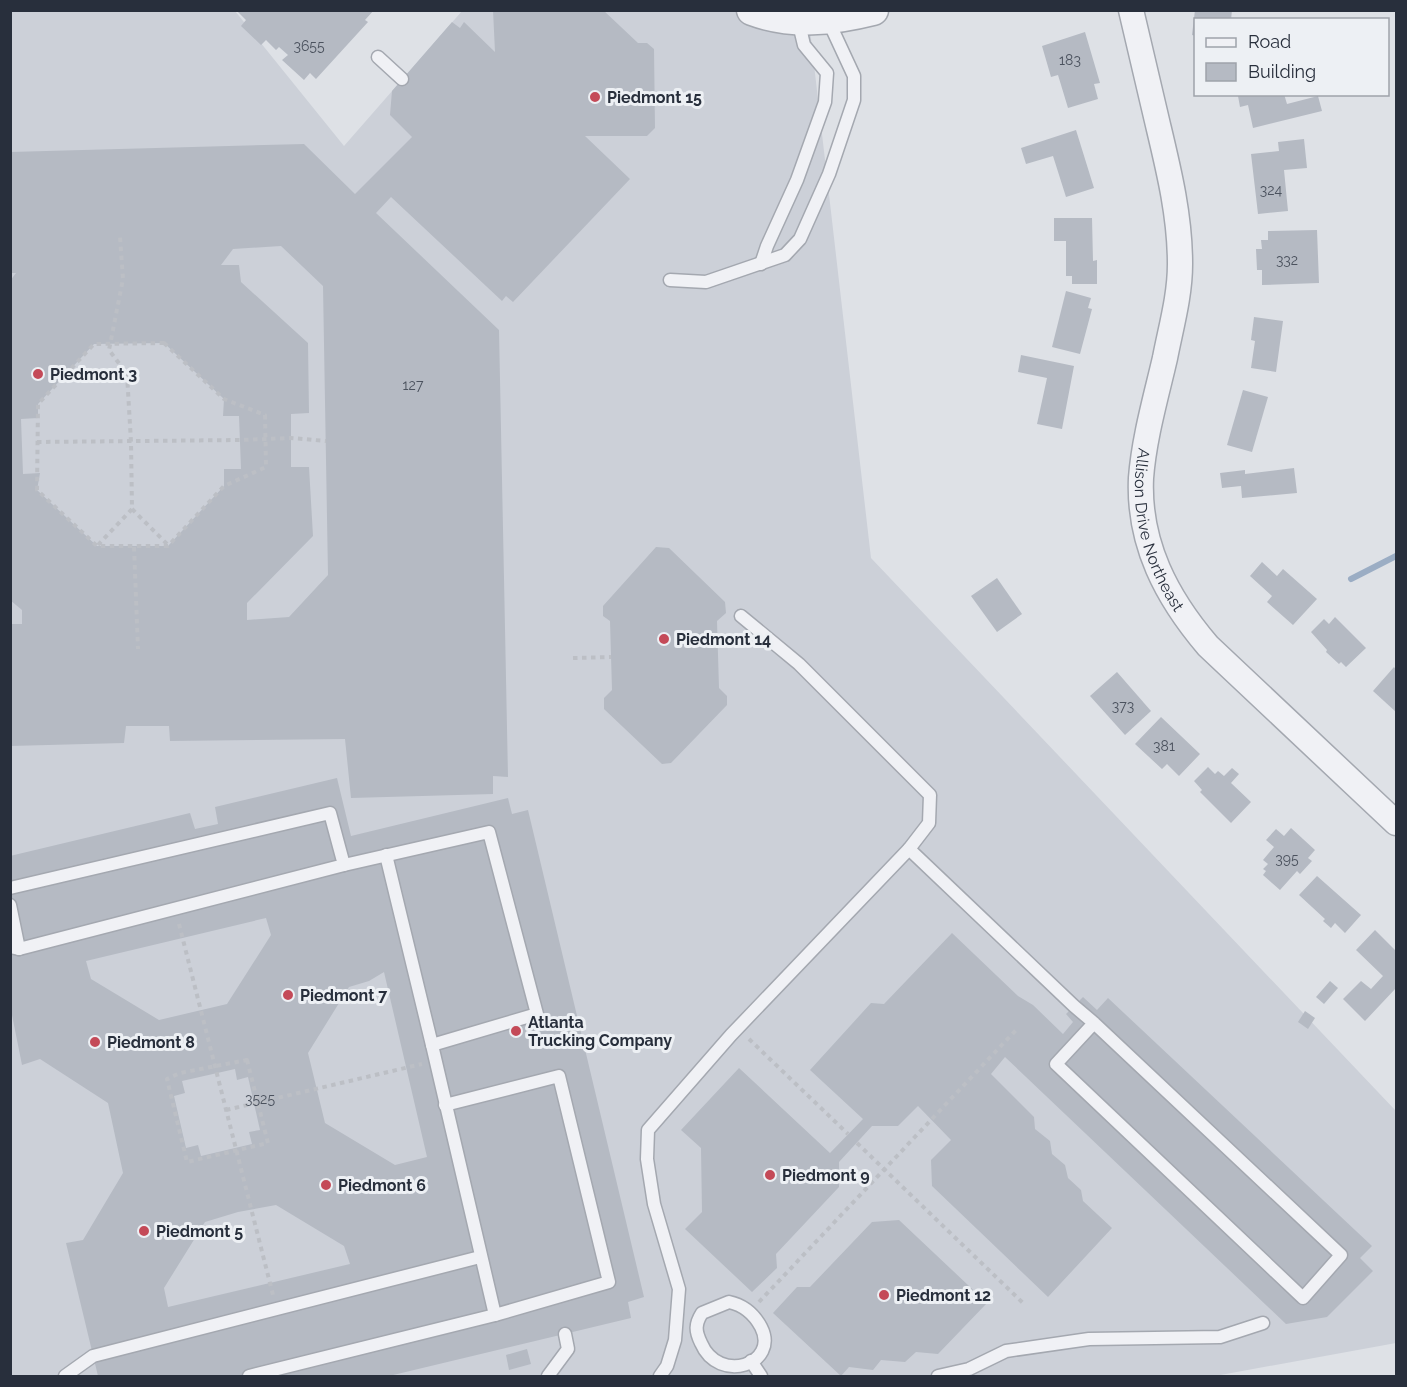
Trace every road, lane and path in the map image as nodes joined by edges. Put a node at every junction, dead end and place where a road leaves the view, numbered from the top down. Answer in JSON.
{"nodes":[{"id":1,"x":752,"y":10,"type":"edge"},
{"id":2,"x":873,"y":10,"type":"edge"},
{"id":3,"x":1131,"y":10,"type":"edge"},
{"id":4,"x":798,"y":19,"type":"junction"},
{"id":5,"x":828,"y":19,"type":"junction"},
{"id":6,"x":378,"y":57,"type":"dead end"},
{"id":7,"x":402,"y":79,"type":"dead end"},
{"id":8,"x":120,"y":237,"type":"dead end"},
{"id":9,"x":761,"y":264,"type":"junction"},
{"id":10,"x":670,"y":280,"type":"dead end"},
{"id":11,"x":109,"y":344,"type":"junction"},
{"id":12,"x":265,"y":439,"type":"junction"},
{"id":13,"x":326,"y":441,"type":"dead end"},
{"id":14,"x":37,"y":442,"type":"junction"},
{"id":15,"x":131,"y":442,"type":"junction"},
{"id":16,"x":132,"y":509,"type":"junction"},
{"id":17,"x":97,"y":546,"type":"junction"},
{"id":18,"x":134,"y":546,"type":"junction"},
{"id":19,"x":168,"y":546,"type":"junction"},
{"id":20,"x":741,"y":616,"type":"dead end"},
{"id":21,"x":138,"y":649,"type":"dead end"},
{"id":22,"x":611,"y":657,"type":"dead end"},
{"id":23,"x":573,"y":658,"type":"dead end"},
{"id":24,"x":1396,"y":823,"type":"edge"},
{"id":25,"x":909,"y":849,"type":"junction"},
{"id":26,"x":386,"y":855,"type":"junction"},
{"id":27,"x":344,"y":865,"type":"junction"},
{"id":28,"x":10,"y":888,"type":"edge"},
{"id":29,"x":10,"y":905,"type":"edge"},
{"id":30,"x":175,"y":908,"type":"junction"},
{"id":31,"x":15,"y":948,"type":"edge"},
{"id":32,"x":1094,"y":1023,"type":"junction"},
{"id":33,"x":738,"y":1028,"type":"junction"},
{"id":34,"x":1016,"y":1030,"type":"dead end"},
{"id":35,"x":432,"y":1045,"type":"junction"},
{"id":36,"x":435,"y":1062,"type":"junction"},
{"id":37,"x":215,"y":1067,"type":"junction"},
{"id":38,"x":259,"y":1103,"type":"junction"},
{"id":39,"x":445,"y":1105,"type":"junction"},
{"id":40,"x":226,"y":1110,"type":"junction"},
{"id":41,"x":848,"y":1134,"type":"dead end"},
{"id":42,"x":857,"y":1143,"type":"dead end"},
{"id":43,"x":236,"y":1151,"type":"junction"},
{"id":44,"x":884,"y":1170,"type":"junction"},
{"id":45,"x":480,"y":1257,"type":"junction"},
{"id":46,"x":1024,"y":1304,"type":"dead end"},
{"id":47,"x":276,"y":1309,"type":"junction"},
{"id":48,"x":749,"y":1312,"type":"junction"},
{"id":49,"x":495,"y":1315,"type":"junction"},
{"id":50,"x":1263,"y":1323,"type":"dead end"},
{"id":51,"x":675,"y":1333,"type":"junction"},
{"id":52,"x":696,"y":1333,"type":"junction"},
{"id":53,"x":565,"y":1334,"type":"dead end"},
{"id":54,"x":751,"y":1362,"type":"junction"},
{"id":55,"x":65,"y":1377,"type":"edge"},
{"id":56,"x":249,"y":1377,"type":"edge"},
{"id":57,"x":548,"y":1377,"type":"edge"},
{"id":58,"x":660,"y":1377,"type":"edge"},
{"id":59,"x":761,"y":1377,"type":"edge"},
{"id":60,"x":938,"y":1377,"type":"edge"}],
"edges":[{"from":1,"to":4,"type":"street"},
{"from":2,"to":5,"type":"street"},
{"from":3,"to":24,"type":"street","name":"Allison Drive Northeast"},
{"from":4,"to":5,"type":"street"},
{"from":4,"to":9,"type":"lane"},
{"from":5,"to":9,"type":"lane"},
{"from":6,"to":7,"type":"lane"},
{"from":8,"to":11,"type":"path"},
{"from":9,"to":10,"type":"lane"},
{"from":11,"to":12,"type":"path"},
{"from":11,"to":14,"type":"path"},
{"from":11,"to":15,"type":"path"},
{"from":12,"to":13,"type":"path"},
{"from":12,"to":15,"type":"path"},
{"from":12,"to":19,"type":"path"},
{"from":14,"to":15,"type":"path"},
{"from":14,"to":17,"type":"path"},
{"from":15,"to":16,"type":"path"},
{"from":16,"to":17,"type":"path"},
{"from":16,"to":19,"type":"path"},
{"from":17,"to":18,"type":"path"},
{"from":18,"to":19,"type":"path"},
{"from":18,"to":21,"type":"path"},
{"from":20,"to":25,"type":"lane"},
{"from":22,"to":23,"type":"path"},
{"from":25,"to":32,"type":"lane"},
{"from":25,"to":33,"type":"lane"},
{"from":26,"to":27,"type":"lane"},
{"from":26,"to":35,"type":"lane"},
{"from":26,"to":35,"type":"lane"},
{"from":27,"to":28,"type":"lane"},
{"from":27,"to":30,"type":"lane"},
{"from":29,"to":31,"type":"lane"},
{"from":30,"to":31,"type":"lane"},
{"from":30,"to":37,"type":"path"},
{"from":32,"to":32,"type":"lane"},
{"from":33,"to":41,"type":"path"},
{"from":33,"to":51,"type":"lane"},
{"from":34,"to":44,"type":"path"},
{"from":35,"to":36,"type":"lane"},
{"from":36,"to":38,"type":"path"},
{"from":36,"to":39,"type":"lane"},
{"from":37,"to":38,"type":"path"},
{"from":37,"to":40,"type":"path"},
{"from":37,"to":43,"type":"path"},
{"from":38,"to":40,"type":"path"},
{"from":38,"to":43,"type":"path"},
{"from":39,"to":45,"type":"lane"},
{"from":39,"to":49,"type":"lane"},
{"from":40,"to":43,"type":"path"},
{"from":42,"to":44,"type":"path"},
{"from":43,"to":47,"type":"path"},
{"from":44,"to":46,"type":"path"},
{"from":44,"to":48,"type":"path"},
{"from":45,"to":47,"type":"lane"},
{"from":45,"to":49,"type":"lane"},
{"from":47,"to":55,"type":"lane"},
{"from":48,"to":52,"type":"lane"},
{"from":48,"to":54,"type":"lane"},
{"from":49,"to":56,"type":"lane"},
{"from":50,"to":60,"type":"lane"},
{"from":51,"to":52,"type":"lane"},
{"from":51,"to":58,"type":"lane"},
{"from":52,"to":54,"type":"lane"},
{"from":53,"to":57,"type":"lane"},
{"from":54,"to":59,"type":"lane"}]}
